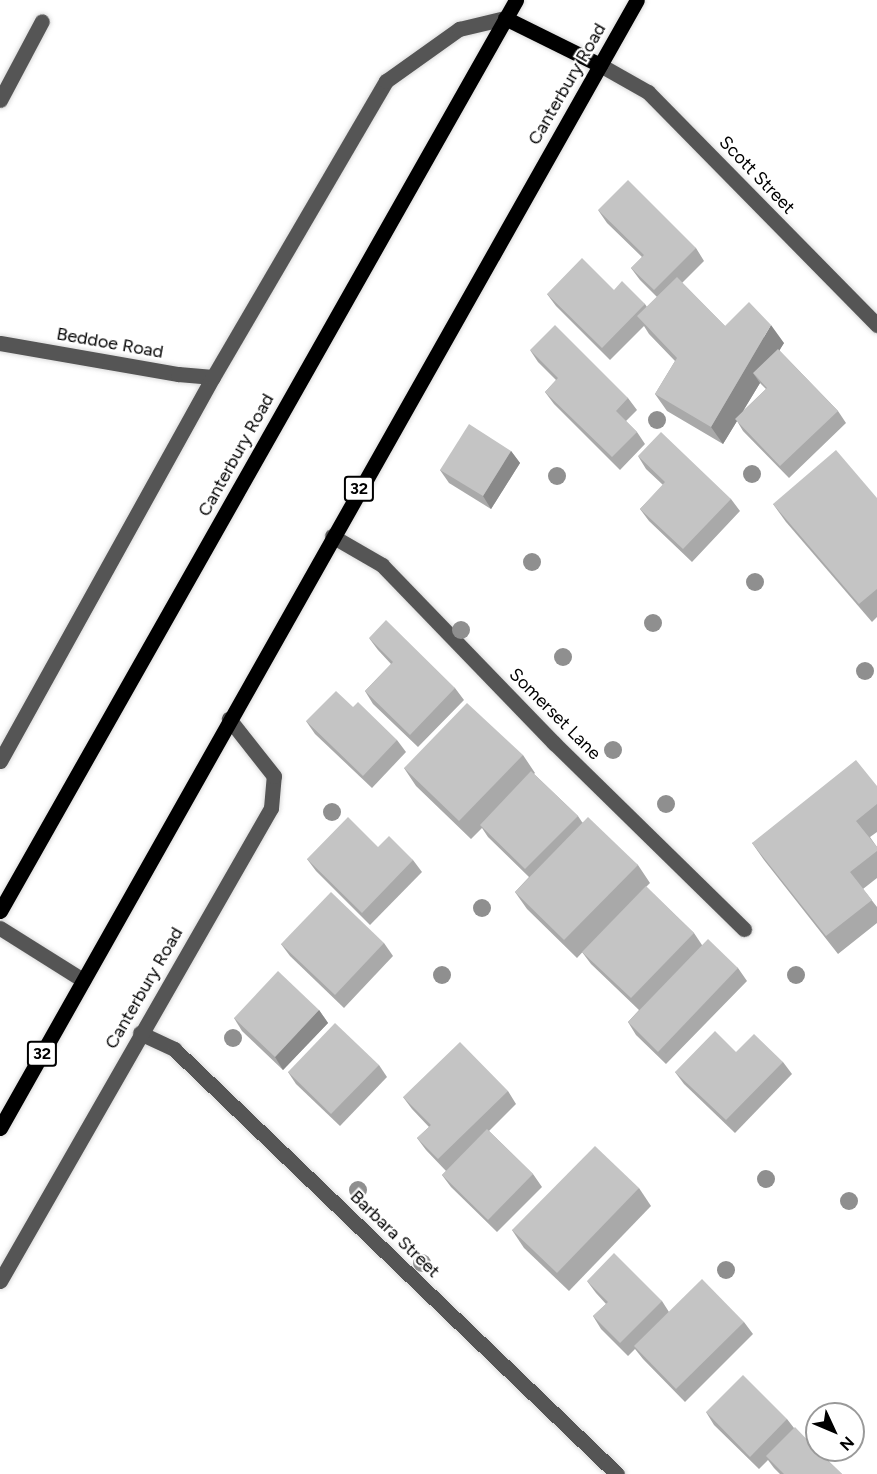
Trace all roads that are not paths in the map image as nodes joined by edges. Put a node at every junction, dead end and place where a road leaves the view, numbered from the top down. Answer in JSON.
{"nodes":[{"id":1,"x":516,"y":0,"type":"edge"},
{"id":2,"x":637,"y":0,"type":"edge"},
{"id":3,"x":505,"y":18,"type":"junction"},
{"id":4,"x":42,"y":21,"type":"dead end"},
{"id":5,"x":600,"y":65,"type":"junction"},
{"id":6,"x":0,"y":100,"type":"edge"},
{"id":7,"x":877,"y":325,"type":"edge"},
{"id":8,"x":0,"y":343,"type":"edge"},
{"id":9,"x":213,"y":376,"type":"junction"},
{"id":10,"x":332,"y":536,"type":"junction"},
{"id":11,"x":229,"y":719,"type":"junction"},
{"id":12,"x":0,"y":761,"type":"edge"},
{"id":13,"x":0,"y":911,"type":"edge"},
{"id":14,"x":0,"y":928,"type":"edge"},
{"id":15,"x":744,"y":929,"type":"dead end"},
{"id":16,"x":83,"y":980,"type":"junction"},
{"id":17,"x":140,"y":1033,"type":"junction"},
{"id":18,"x":0,"y":1128,"type":"edge"},
{"id":19,"x":0,"y":1281,"type":"edge"},
{"id":20,"x":617,"y":1474,"type":"edge"}],
"edges":[{"from":1,"to":3,"type":"main road","name":"Canterbury Road"},
{"from":2,"to":5,"type":"main road","name":"Canterbury Road","number":"32"},
{"from":3,"to":5,"type":"main road"},
{"from":3,"to":9,"type":"street"},
{"from":3,"to":13,"type":"main road","name":"Canterbury Road"},
{"from":4,"to":6,"type":"street"},
{"from":5,"to":7,"type":"street","name":"Scott Street"},
{"from":5,"to":10,"type":"main road","name":"Canterbury Road","number":"32"},
{"from":8,"to":9,"type":"street","name":"Beddoe Road"},
{"from":9,"to":12,"type":"street"},
{"from":10,"to":11,"type":"main road","name":"Canterbury Road","number":"32"},
{"from":10,"to":15,"type":"street","name":"Somerset Lane"},
{"from":11,"to":16,"type":"main road","name":"Canterbury Road","number":"32"},
{"from":11,"to":17,"type":"street","name":"Canterbury Road"},
{"from":14,"to":16,"type":"street"},
{"from":16,"to":18,"type":"main road","name":"Canterbury Road","number":"32"},
{"from":17,"to":19,"type":"street","name":"Canterbury Road"},
{"from":17,"to":20,"type":"street","name":"Barbara Street"}]}
